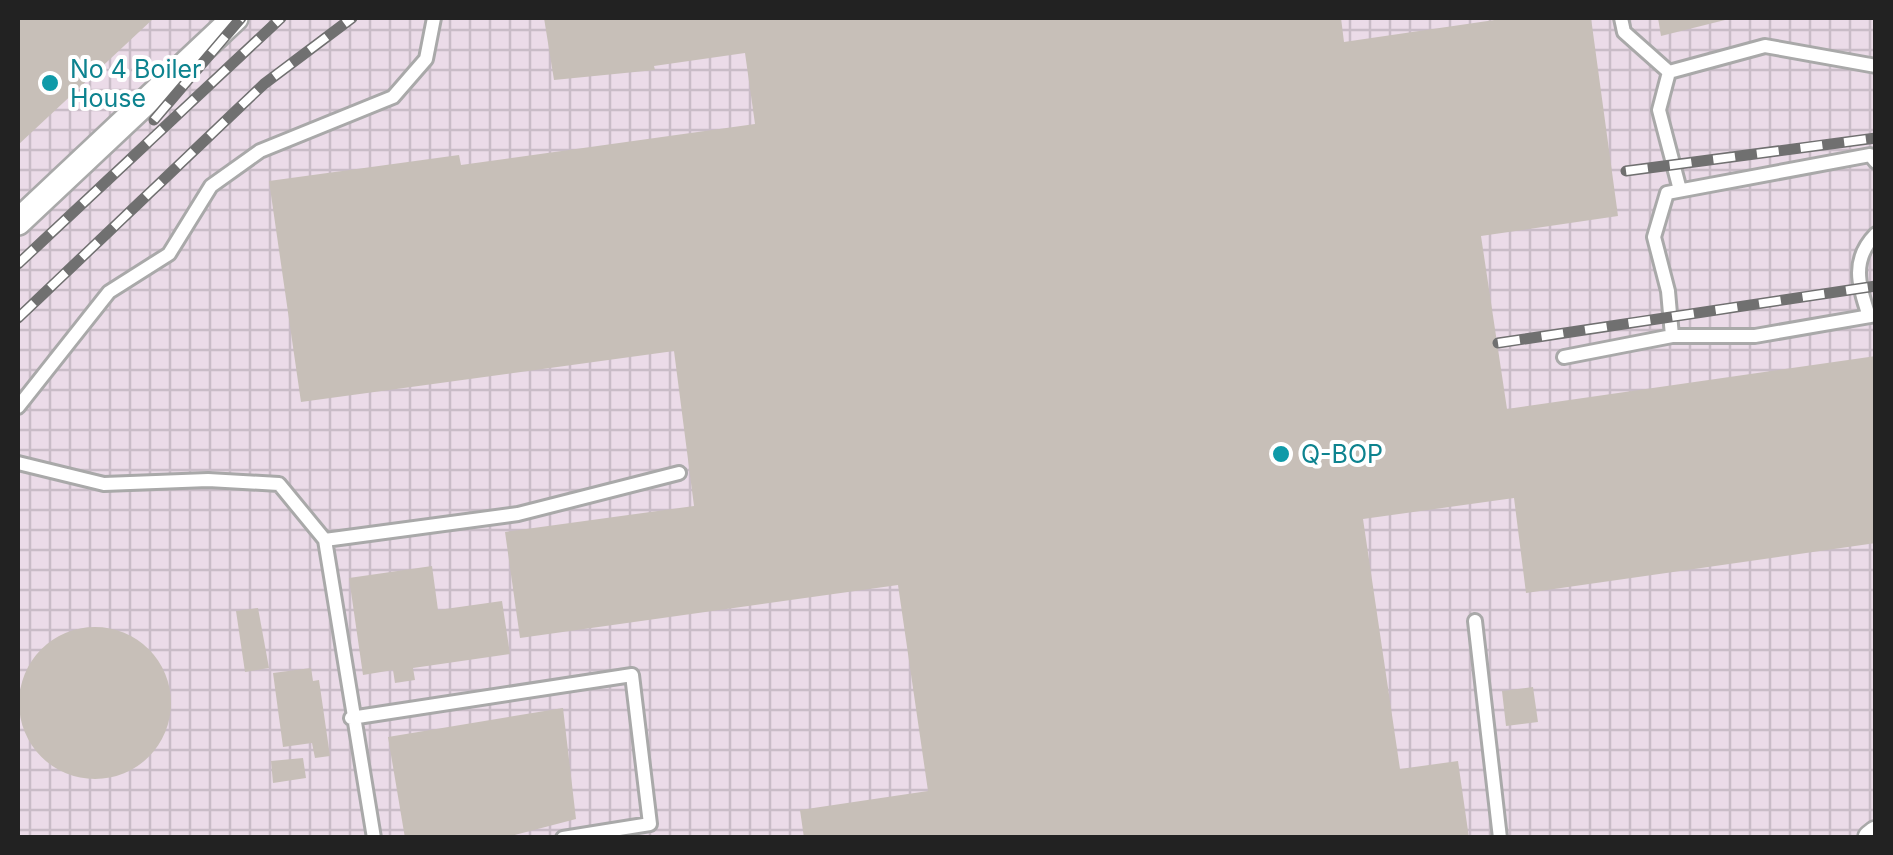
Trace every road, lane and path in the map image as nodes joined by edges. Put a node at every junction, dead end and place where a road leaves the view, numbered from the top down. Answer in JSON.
{"nodes":[{"id":1,"x":234,"y":18,"type":"edge"},
{"id":2,"x":434,"y":18,"type":"edge"},
{"id":3,"x":1621,"y":18,"type":"edge"},
{"id":4,"x":1876,"y":66,"type":"edge"},
{"id":5,"x":1669,"y":72,"type":"junction"},
{"id":6,"x":1876,"y":162,"type":"edge"},
{"id":7,"x":1680,"y":190,"type":"junction"},
{"id":8,"x":18,"y":222,"type":"edge"},
{"id":9,"x":1876,"y":234,"type":"edge"},
{"id":10,"x":1872,"y":316,"type":"edge"},
{"id":11,"x":1672,"y":336,"type":"junction"},
{"id":12,"x":1564,"y":357,"type":"dead end"},
{"id":13,"x":18,"y":407,"type":"edge"},
{"id":14,"x":18,"y":463,"type":"edge"},
{"id":15,"x":680,"y":472,"type":"dead end"},
{"id":16,"x":325,"y":540,"type":"junction"},
{"id":17,"x":1475,"y":621,"type":"dead end"},
{"id":18,"x":351,"y":718,"type":"junction"},
{"id":19,"x":603,"y":834,"type":"edge"},
{"id":20,"x":373,"y":837,"type":"edge"},
{"id":21,"x":563,"y":838,"type":"edge"},
{"id":22,"x":1500,"y":838,"type":"edge"}],
"edges":[{"from":1,"to":8,"type":"street"},
{"from":2,"to":13,"type":"lane"},
{"from":3,"to":5,"type":"lane"},
{"from":4,"to":5,"type":"lane"},
{"from":5,"to":7,"type":"lane"},
{"from":6,"to":7,"type":"lane"},
{"from":7,"to":11,"type":"lane"},
{"from":9,"to":10,"type":"lane"},
{"from":10,"to":11,"type":"lane"},
{"from":11,"to":12,"type":"lane"},
{"from":14,"to":16,"type":"lane"},
{"from":15,"to":16,"type":"lane"},
{"from":16,"to":18,"type":"lane"},
{"from":17,"to":22,"type":"lane"},
{"from":18,"to":19,"type":"lane"},
{"from":18,"to":20,"type":"lane"},
{"from":19,"to":21,"type":"lane"}]}
